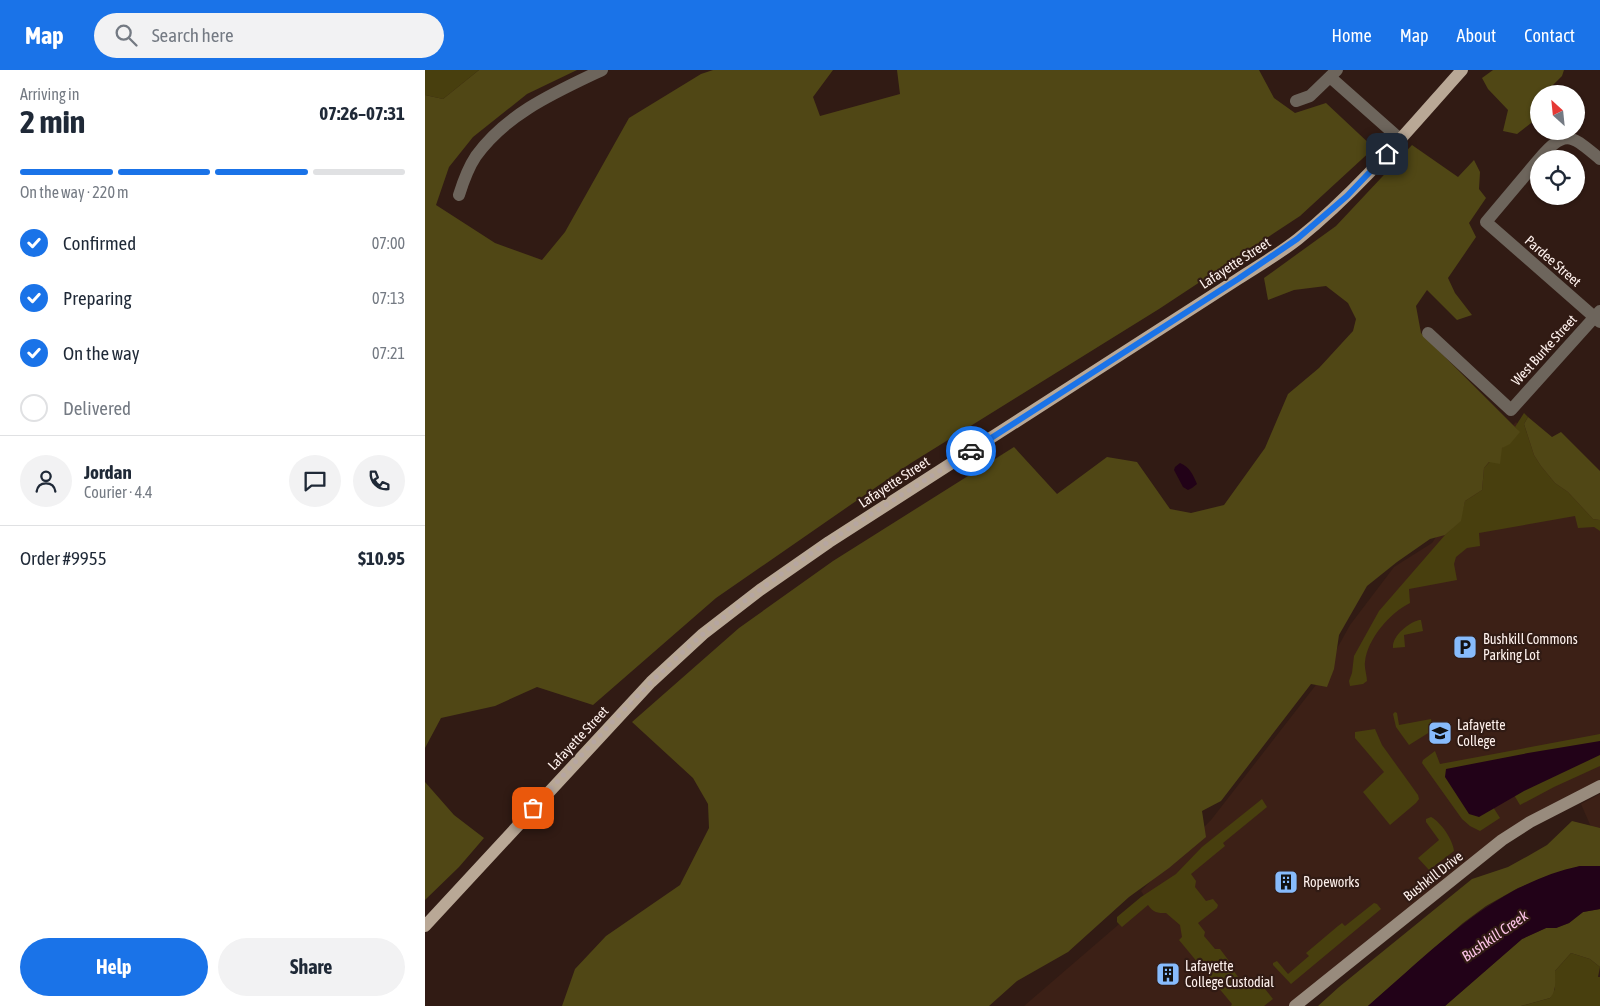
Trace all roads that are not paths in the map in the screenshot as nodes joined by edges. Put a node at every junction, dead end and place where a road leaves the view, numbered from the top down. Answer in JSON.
{"nodes":[{"id":1,"x":602,"y":70,"type":"edge"},
{"id":2,"x":1462,"y":70,"type":"edge"},
{"id":3,"x":1334,"y":74,"type":"edge"},
{"id":4,"x":1296,"y":101,"type":"dead end"},
{"id":5,"x":1400,"y":139,"type":"junction"},
{"id":6,"x":1547,"y":150,"type":"edge"},
{"id":7,"x":1600,"y":159,"type":"edge"},
{"id":8,"x":1530,"y":170,"type":"edge"},
{"id":9,"x":459,"y":195,"type":"dead end"},
{"id":10,"x":1598,"y":317,"type":"edge"},
{"id":11,"x":1428,"y":333,"type":"dead end"},
{"id":12,"x":1600,"y":786,"type":"edge"},
{"id":13,"x":425,"y":926,"type":"edge"},
{"id":14,"x":1295,"y":1006,"type":"edge"}],
"edges":[{"from":1,"to":9,"type":"street"},
{"from":2,"to":5,"type":"main road","name":"Lafayette Street"},
{"from":3,"to":4,"type":"street"},
{"from":3,"to":5,"type":"street"},
{"from":5,"to":13,"type":"main road","name":"Lafayette Street"},
{"from":6,"to":7,"type":"street"},
{"from":8,"to":10,"type":"street","name":"Pardee Street"},
{"from":10,"to":11,"type":"street","name":"West Burke Street"},
{"from":12,"to":14,"type":"street","name":"Bushkill Drive"}]}
